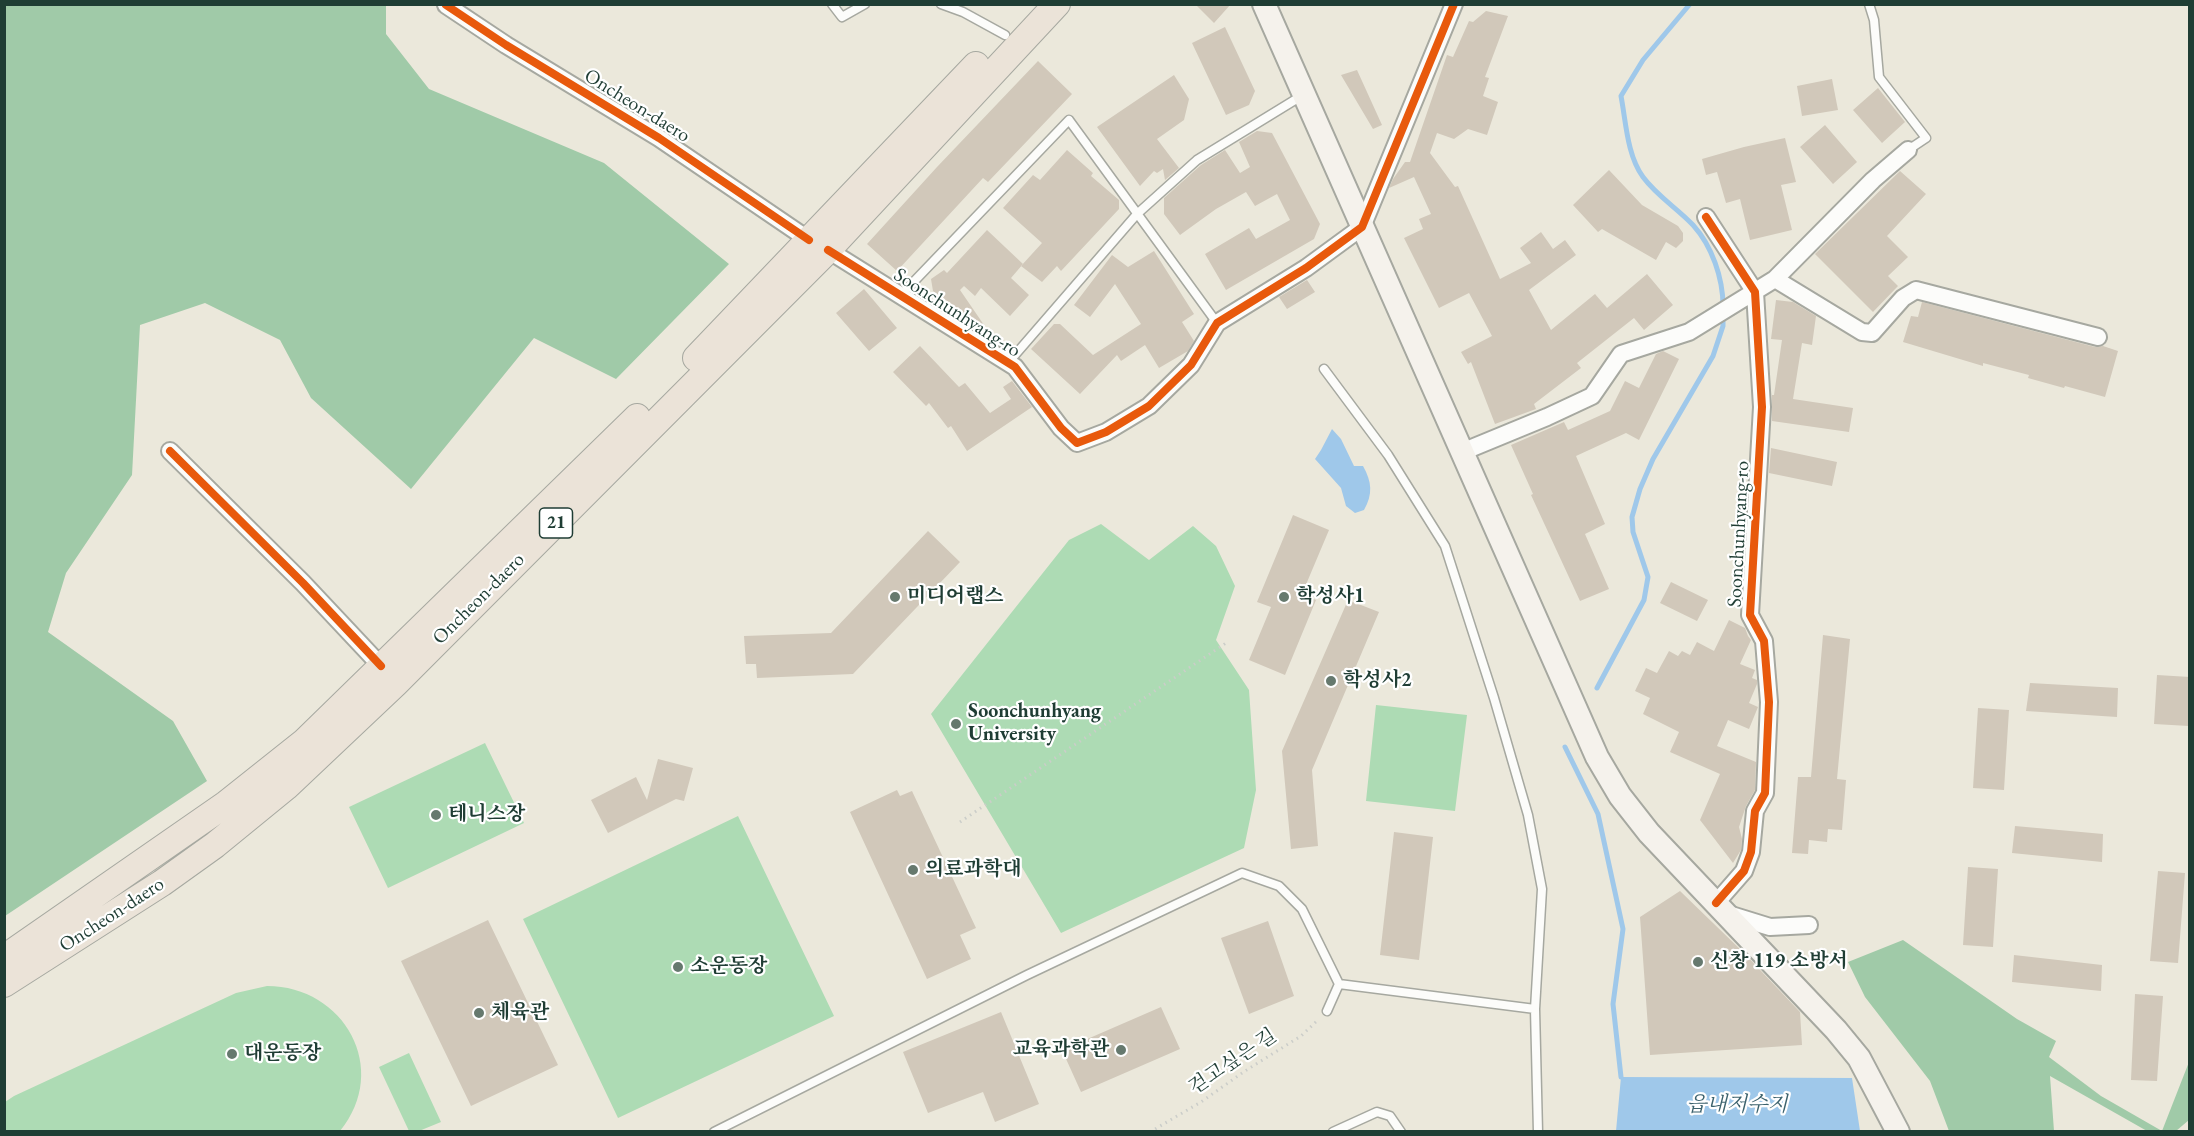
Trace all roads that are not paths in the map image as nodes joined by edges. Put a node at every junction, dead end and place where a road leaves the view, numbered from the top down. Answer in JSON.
{"nodes":[{"id":1,"x":832,"y":4,"type":"edge"},
{"id":2,"x":865,"y":4,"type":"edge"},
{"id":3,"x":941,"y":4,"type":"edge"},
{"id":4,"x":1034,"y":4,"type":"edge"},
{"id":5,"x":1057,"y":4,"type":"edge"},
{"id":6,"x":1264,"y":4,"type":"edge"},
{"id":7,"x":1454,"y":4,"type":"edge"},
{"id":8,"x":1869,"y":4,"type":"edge"},
{"id":9,"x":446,"y":5,"type":"edge"},
{"id":10,"x":1005,"y":35,"type":"junction"},
{"id":11,"x":1304,"y":95,"type":"junction"},
{"id":12,"x":1908,"y":150,"type":"joint"},
{"id":13,"x":1137,"y":214,"type":"junction"},
{"id":14,"x":1706,"y":217,"type":"dead end"},
{"id":15,"x":1362,"y":227,"type":"junction"},
{"id":16,"x":819,"y":245,"type":"junction"},
{"id":17,"x":1775,"y":279,"type":"junction"},
{"id":18,"x":1755,"y":292,"type":"junction"},
{"id":19,"x":900,"y":296,"type":"junction"},
{"id":20,"x":1217,"y":323,"type":"junction"},
{"id":21,"x":2098,"y":337,"type":"dead end"},
{"id":22,"x":1008,"y":363,"type":"junction"},
{"id":23,"x":1324,"y":369,"type":"dead end"},
{"id":24,"x":170,"y":451,"type":"dead end"},
{"id":25,"x":1462,"y":452,"type":"junction"},
{"id":26,"x":381,"y":666,"type":"junction"},
{"id":27,"x":1721,"y":909,"type":"junction"},
{"id":28,"x":1809,"y":925,"type":"dead end"},
{"id":29,"x":4,"y":958,"type":"edge"},
{"id":30,"x":4,"y":984,"type":"edge"},
{"id":31,"x":1339,"y":984,"type":"junction"},
{"id":32,"x":1535,"y":1009,"type":"junction"},
{"id":33,"x":1327,"y":1011,"type":"road end"},
{"id":34,"x":714,"y":1131,"type":"edge"},
{"id":35,"x":1333,"y":1131,"type":"edge"},
{"id":36,"x":1401,"y":1131,"type":"edge"},
{"id":37,"x":1538,"y":1131,"type":"edge"},
{"id":38,"x":1898,"y":1131,"type":"edge"}],
"edges":[{"from":1,"to":2,"type":"lane"},
{"from":3,"to":10,"type":"lane"},
{"from":4,"to":10,"type":"main road","name":"Oncheon-daero","number":"21"},
{"from":5,"to":16,"type":"main road","name":"Oncheon-daero","number":"21"},
{"from":6,"to":11,"type":"main road"},
{"from":7,"to":15,"type":"street"},
{"from":8,"to":12,"type":"lane"},
{"from":9,"to":16,"type":"street","name":"Oncheon-daero"},
{"from":10,"to":16,"type":"main road","name":"Oncheon-daero","number":"21"},
{"from":11,"to":13,"type":"lane"},
{"from":11,"to":15,"type":"main road"},
{"from":12,"to":17,"type":"street"},
{"from":13,"to":19,"type":"lane"},
{"from":13,"to":20,"type":"lane"},
{"from":13,"to":22,"type":"lane"},
{"from":14,"to":18,"type":"street"},
{"from":15,"to":20,"type":"street","name":"Soonchunhyang-ro"},
{"from":15,"to":25,"type":"main road"},
{"from":16,"to":19,"type":"street","name":"Soonchunhyang-ro"},
{"from":16,"to":26,"type":"main road","name":"Oncheon-daero","number":"21"},
{"from":16,"to":30,"type":"main road","name":"Oncheon-daero","number":"21"},
{"from":17,"to":18,"type":"street"},
{"from":17,"to":21,"type":"street"},
{"from":18,"to":25,"type":"street"},
{"from":18,"to":27,"type":"street","name":"Soonchunhyang-ro"},
{"from":19,"to":22,"type":"street","name":"Soonchunhyang-ro"},
{"from":20,"to":22,"type":"street","name":"Soonchunhyang-ro"},
{"from":23,"to":32,"type":"lane"},
{"from":24,"to":26,"type":"street"},
{"from":25,"to":27,"type":"main road"},
{"from":26,"to":29,"type":"main road","name":"Oncheon-daero","number":"21"},
{"from":27,"to":28,"type":"street"},
{"from":27,"to":38,"type":"main road"},
{"from":31,"to":32,"type":"lane"},
{"from":31,"to":33,"type":"lane"},
{"from":31,"to":34,"type":"lane"},
{"from":32,"to":37,"type":"lane"},
{"from":35,"to":36,"type":"lane"}]}
